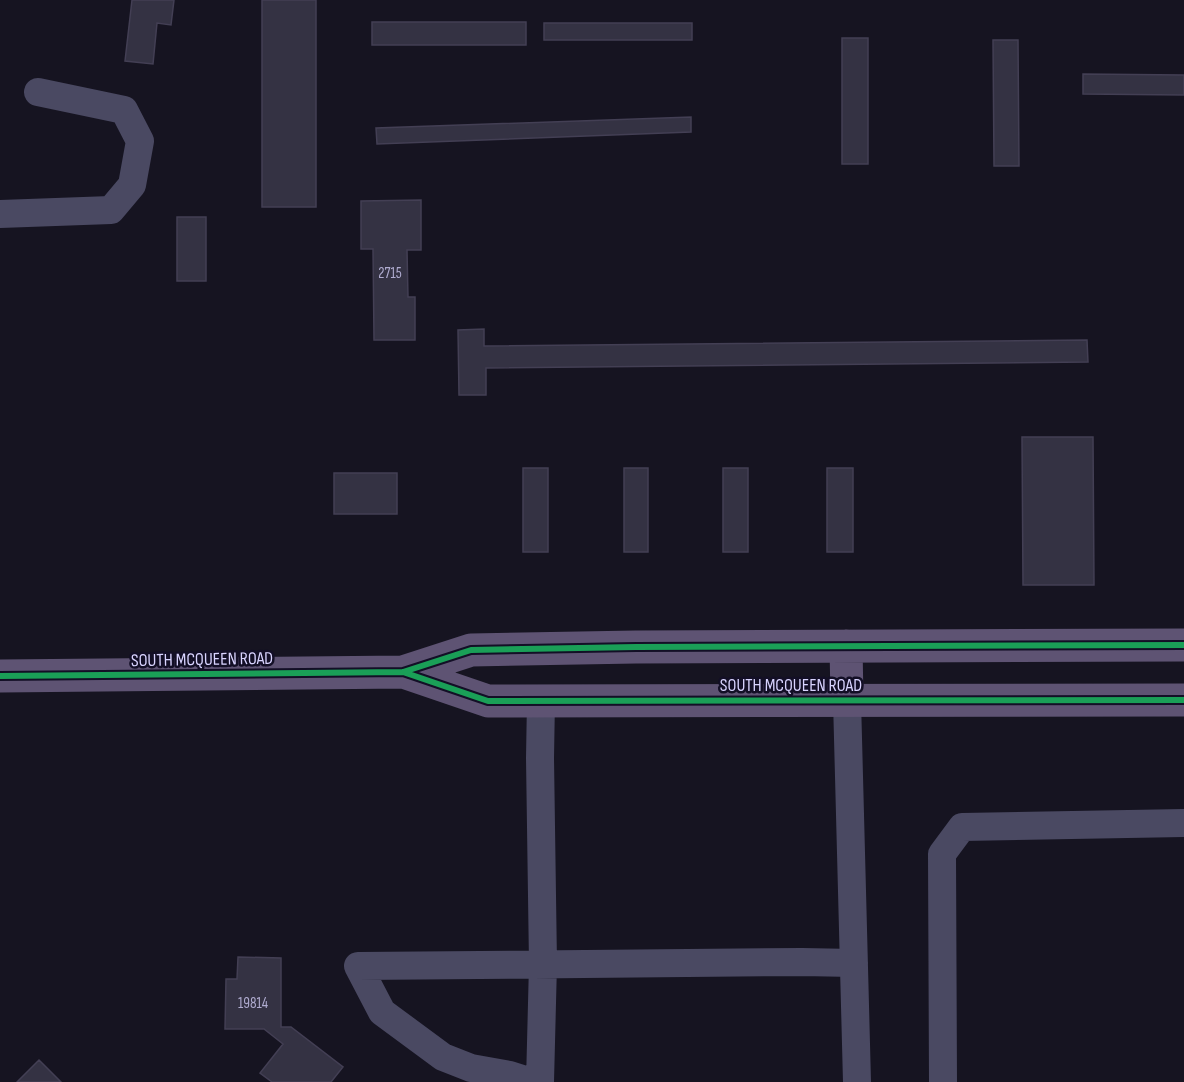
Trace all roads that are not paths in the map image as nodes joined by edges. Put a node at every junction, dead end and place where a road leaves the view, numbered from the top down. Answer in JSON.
{"nodes":[{"id":1,"x":38,"y":92,"type":"dead end"},
{"id":2,"x":0,"y":214,"type":"edge"},
{"id":3,"x":1184,"y":645,"type":"edge"},
{"id":4,"x":846,"y":646,"type":"junction"},
{"id":5,"x":403,"y":672,"type":"junction"},
{"id":6,"x":0,"y":676,"type":"edge"},
{"id":7,"x":541,"y":700,"type":"junction"},
{"id":8,"x":847,"y":700,"type":"junction"},
{"id":9,"x":1184,"y":700,"type":"edge"},
{"id":10,"x":1184,"y":823,"type":"edge"},
{"id":11,"x":854,"y":963,"type":"junction"},
{"id":12,"x":543,"y":964,"type":"junction"},
{"id":13,"x":532,"y":1082,"type":"edge"},
{"id":14,"x":540,"y":1082,"type":"edge"},
{"id":15,"x":857,"y":1082,"type":"edge"},
{"id":16,"x":943,"y":1082,"type":"edge"}],
"edges":[{"from":1,"to":2,"type":"lane"},
{"from":3,"to":4,"type":"main road","name":"SOUTH MCQUEEN ROAD"},
{"from":4,"to":5,"type":"main road","name":"SOUTH MCQUEEN ROAD"},
{"from":4,"to":8,"type":"main road"},
{"from":5,"to":6,"type":"main road","name":"SOUTH MCQUEEN ROAD"},
{"from":5,"to":7,"type":"main road","name":"SOUTH MCQUEEN ROAD"},
{"from":7,"to":8,"type":"main road","name":"SOUTH MCQUEEN ROAD"},
{"from":7,"to":12,"type":"lane"},
{"from":8,"to":9,"type":"main road","name":"SOUTH MCQUEEN ROAD"},
{"from":8,"to":11,"type":"lane"},
{"from":10,"to":16,"type":"lane"},
{"from":11,"to":12,"type":"lane"},
{"from":11,"to":15,"type":"lane"},
{"from":12,"to":13,"type":"lane"},
{"from":12,"to":14,"type":"lane"}]}
